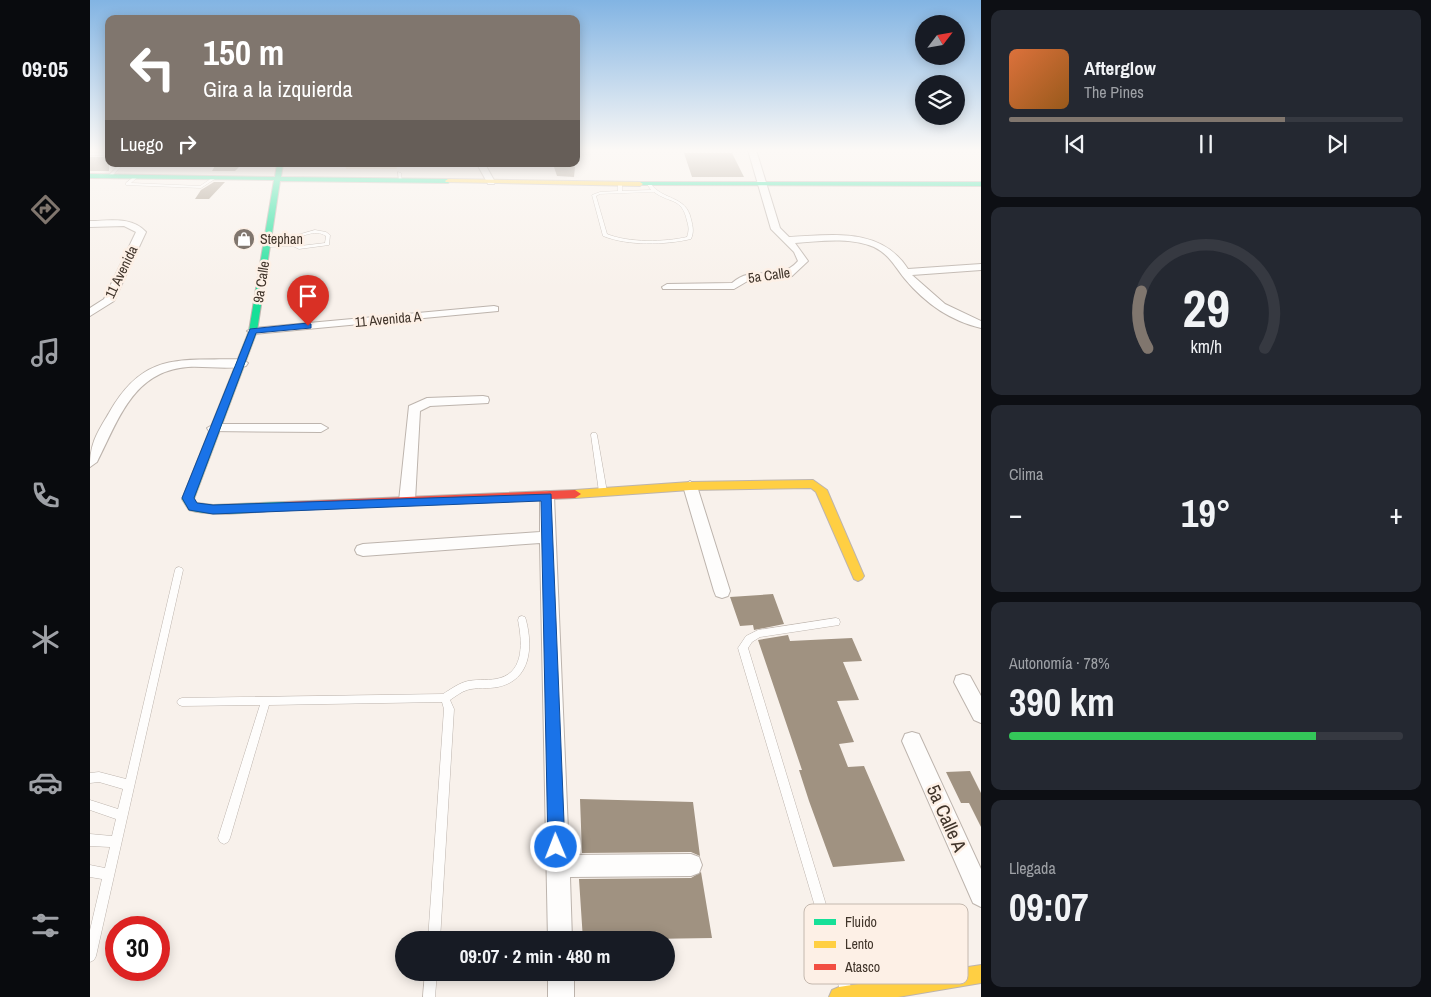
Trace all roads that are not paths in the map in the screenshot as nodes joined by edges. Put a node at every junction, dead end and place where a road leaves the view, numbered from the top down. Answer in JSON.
{"nodes":[{"id":1,"x":275,"y":197,"type":"edge"},
{"id":2,"x":594,"y":197,"type":"edge"},
{"id":3,"x":668,"y":197,"type":"edge"},
{"id":4,"x":766,"y":197,"type":"edge"},
{"id":5,"x":90,"y":224,"type":"edge"},
{"id":6,"x":295,"y":238,"type":"junction"},
{"id":7,"x":789,"y":240,"type":"junction"},
{"id":8,"x":267,"y":243,"type":"junction"},
{"id":9,"x":294,"y":244,"type":"junction"},
{"id":10,"x":981,"y":267,"type":"edge"},
{"id":11,"x":905,"y":272,"type":"junction"},
{"id":12,"x":667,"y":287,"type":"dead end"},
{"id":13,"x":494,"y":309,"type":"dead end"},
{"id":14,"x":90,"y":313,"type":"edge"},
{"id":15,"x":981,"y":325,"type":"edge"},
{"id":16,"x":253,"y":331,"type":"junction"},
{"id":17,"x":242,"y":363,"type":"junction"},
{"id":18,"x":483,"y":400,"type":"dead end"},
{"id":19,"x":214,"y":428,"type":"junction"},
{"id":20,"x":321,"y":428,"type":"dead end"},
{"id":21,"x":594,"y":435,"type":"dead end"},
{"id":22,"x":90,"y":462,"type":"edge"},
{"id":23,"x":690,"y":486,"type":"junction"},
{"id":24,"x":603,"y":492,"type":"junction"},
{"id":25,"x":547,"y":496,"type":"junction"},
{"id":26,"x":407,"y":501,"type":"junction"},
{"id":27,"x":548,"y":537,"type":"junction"},
{"id":28,"x":363,"y":550,"type":"dead end"},
{"id":29,"x":179,"y":570,"type":"dead end"},
{"id":30,"x":858,"y":576,"type":"dead end"},
{"id":31,"x":722,"y":591,"type":"dead end"},
{"id":32,"x":522,"y":620,"type":"dead end"},
{"id":33,"x":836,"y":622,"type":"dead end"},
{"id":34,"x":963,"y":682,"type":"dead end"},
{"id":35,"x":445,"y":698,"type":"junction"},
{"id":36,"x":266,"y":700,"type":"junction"},
{"id":37,"x":182,"y":702,"type":"dead end"},
{"id":38,"x":981,"y":714,"type":"edge"},
{"id":39,"x":912,"y":741,"type":"dead end"},
{"id":40,"x":90,"y":778,"type":"edge"},
{"id":41,"x":129,"y":785,"type":"junction"},
{"id":42,"x":90,"y":805,"type":"edge"},
{"id":43,"x":122,"y":816,"type":"junction"},
{"id":44,"x":224,"y":838,"type":"dead end"},
{"id":45,"x":90,"y":840,"type":"edge"},
{"id":46,"x":116,"y":842,"type":"junction"},
{"id":47,"x":691,"y":865,"type":"dead end"},
{"id":48,"x":557,"y":866,"type":"junction"},
{"id":49,"x":90,"y":871,"type":"edge"},
{"id":50,"x":109,"y":875,"type":"junction"},
{"id":51,"x":981,"y":895,"type":"edge"},
{"id":52,"x":817,"y":904,"type":"edge"},
{"id":53,"x":94,"y":918,"type":"edge"},
{"id":54,"x":435,"y":931,"type":"edge"},
{"id":55,"x":560,"y":931,"type":"edge"},
{"id":56,"x":90,"y":956,"type":"edge"},
{"id":57,"x":981,"y":974,"type":"edge"},
{"id":58,"x":968,"y":977,"type":"edge"},
{"id":59,"x":430,"y":981,"type":"edge"},
{"id":60,"x":561,"y":981,"type":"edge"},
{"id":61,"x":930,"y":984,"type":"edge"},
{"id":62,"x":874,"y":995,"type":"edge"},
{"id":63,"x":843,"y":996,"type":"edge"},
{"id":64,"x":429,"y":997,"type":"edge"},
{"id":65,"x":561,"y":997,"type":"edge"}],
"edges":[{"from":1,"to":8,"type":"street","name":"9a Calle"},
{"from":2,"to":3,"type":"lane"},
{"from":4,"to":7,"type":"street","name":"5a Calle"},
{"from":5,"to":14,"type":"street","name":"11 Avenida"},
{"from":6,"to":8,"type":"lane"},
{"from":6,"to":9,"type":"lane"},
{"from":6,"to":9,"type":"lane"},
{"from":7,"to":11,"type":"street"},
{"from":7,"to":12,"type":"street","name":"5a Calle"},
{"from":8,"to":9,"type":"lane"},
{"from":8,"to":16,"type":"street","name":"9a Calle"},
{"from":10,"to":11,"type":"street"},
{"from":11,"to":15,"type":"street"},
{"from":13,"to":16,"type":"street","name":"11 Avenida A"},
{"from":16,"to":17,"type":"street","name":"9a Calle"},
{"from":17,"to":19,"type":"street","name":"9a Calle"},
{"from":17,"to":22,"type":"street"},
{"from":18,"to":26,"type":"street"},
{"from":19,"to":20,"type":"street"},
{"from":19,"to":26,"type":"street","name":"9a Calle"},
{"from":21,"to":24,"type":"lane"},
{"from":23,"to":24,"type":"street"},
{"from":23,"to":30,"type":"street"},
{"from":23,"to":31,"type":"street"},
{"from":24,"to":25,"type":"street"},
{"from":25,"to":26,"type":"street"},
{"from":25,"to":27,"type":"street"},
{"from":27,"to":28,"type":"street"},
{"from":27,"to":48,"type":"street"},
{"from":29,"to":41,"type":"lane"},
{"from":32,"to":35,"type":"lane"},
{"from":33,"to":52,"type":"lane"},
{"from":34,"to":38,"type":"street"},
{"from":35,"to":36,"type":"lane"},
{"from":35,"to":54,"type":"lane"},
{"from":36,"to":37,"type":"lane"},
{"from":36,"to":44,"type":"lane"},
{"from":39,"to":51,"type":"street","name":"5a Calle A"},
{"from":40,"to":41,"type":"lane"},
{"from":41,"to":43,"type":"lane"},
{"from":42,"to":43,"type":"lane"},
{"from":43,"to":46,"type":"lane"},
{"from":45,"to":46,"type":"lane"},
{"from":46,"to":50,"type":"lane"},
{"from":47,"to":48,"type":"street"},
{"from":48,"to":55,"type":"street"},
{"from":49,"to":50,"type":"lane"},
{"from":50,"to":53,"type":"lane"},
{"from":53,"to":56,"type":"lane"},
{"from":57,"to":58,"type":"street"},
{"from":59,"to":64,"type":"lane"},
{"from":60,"to":65,"type":"street"},
{"from":61,"to":62,"type":"street"},
{"from":62,"to":63,"type":"street"}]}
